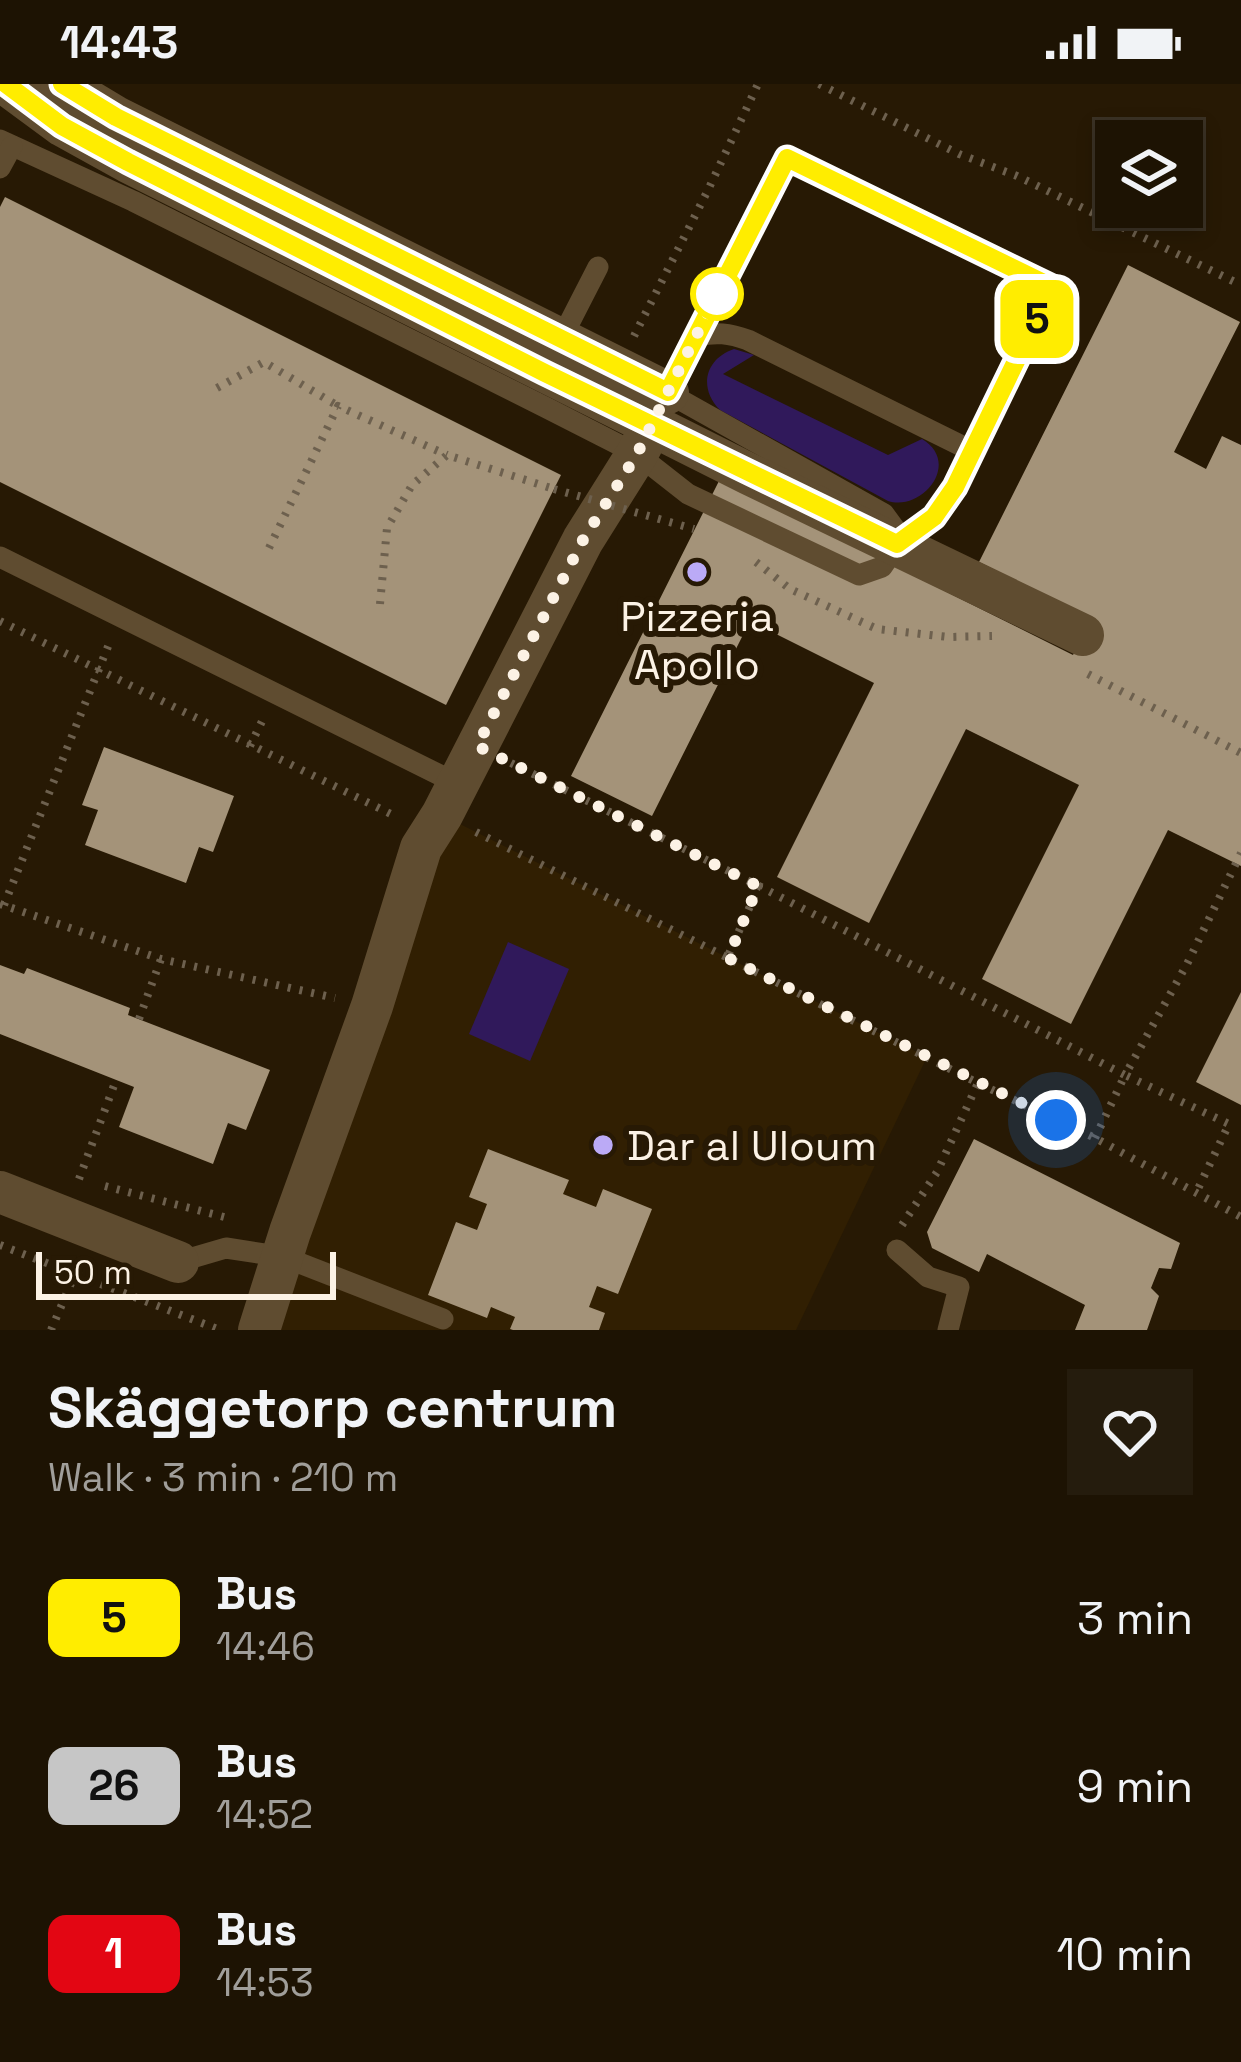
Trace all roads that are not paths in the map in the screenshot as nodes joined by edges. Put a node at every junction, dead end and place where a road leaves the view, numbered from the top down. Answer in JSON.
{"nodes":[{"id":1,"x":5,"y":84,"type":"edge"},
{"id":2,"x":73,"y":98,"type":"edge"},
{"id":3,"x":6,"y":143,"type":"edge"},
{"id":4,"x":0,"y":168,"type":"edge"},
{"id":5,"x":598,"y":267,"type":"dead end"},
{"id":6,"x":697,"y":336,"type":"junction"},
{"id":7,"x":553,"y":356,"type":"junction"},
{"id":8,"x":652,"y":424,"type":"junction"},
{"id":9,"x":972,"y":452,"type":"junction"},
{"id":10,"x":897,"y":544,"type":"junction"},
{"id":11,"x":0,"y":556,"type":"edge"},
{"id":12,"x":1078,"y":651,"type":"road end"},
{"id":13,"x":443,"y":811,"type":"junction"},
{"id":14,"x":0,"y":1192,"type":"edge"},
{"id":15,"x":897,"y":1250,"type":"road end"},
{"id":16,"x":284,"y":1257,"type":"junction"},
{"id":17,"x":178,"y":1262,"type":"joint"},
{"id":18,"x":443,"y":1319,"type":"dead end"},
{"id":19,"x":260,"y":1330,"type":"edge"},
{"id":20,"x":948,"y":1330,"type":"edge"}],
"edges":[{"from":1,"to":2,"type":"street"},
{"from":2,"to":7,"type":"street"},
{"from":3,"to":4,"type":"lane"},
{"from":3,"to":8,"type":"lane"},
{"from":5,"to":7,"type":"lane"},
{"from":6,"to":8,"type":"lane"},
{"from":6,"to":9,"type":"lane"},
{"from":6,"to":9,"type":"lane"},
{"from":7,"to":8,"type":"street"},
{"from":7,"to":8,"type":"street"},
{"from":8,"to":10,"type":"street"},
{"from":8,"to":13,"type":"street"},
{"from":9,"to":10,"type":"lane"},
{"from":10,"to":12,"type":"street"},
{"from":11,"to":13,"type":"lane"},
{"from":13,"to":16,"type":"street"},
{"from":14,"to":17,"type":"street"},
{"from":15,"to":20,"type":"lane"},
{"from":16,"to":17,"type":"lane"},
{"from":16,"to":18,"type":"lane"},
{"from":16,"to":19,"type":"street"}]}
